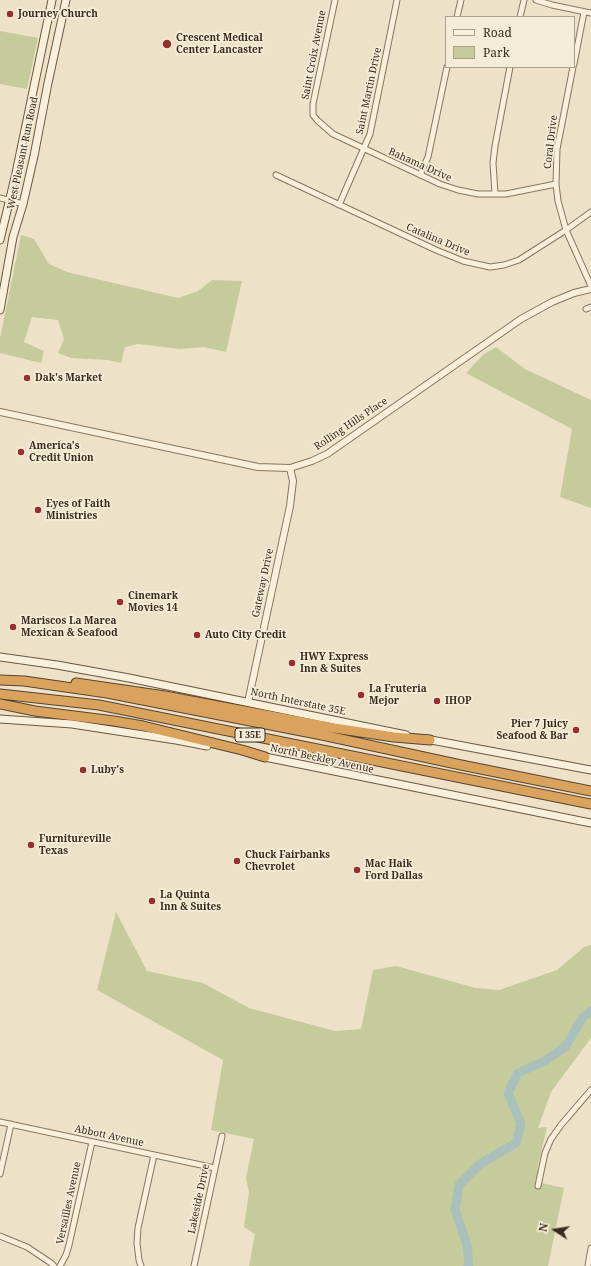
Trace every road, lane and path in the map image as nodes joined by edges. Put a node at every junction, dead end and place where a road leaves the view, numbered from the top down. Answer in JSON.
{"nodes":[{"id":1,"x":52,"y":0,"type":"edge"},
{"id":2,"x":66,"y":0,"type":"edge"},
{"id":3,"x":335,"y":0,"type":"edge"},
{"id":4,"x":397,"y":0,"type":"edge"},
{"id":5,"x":461,"y":0,"type":"edge"},
{"id":6,"x":524,"y":0,"type":"edge"},
{"id":7,"x":536,"y":0,"type":"edge"},
{"id":8,"x":584,"y":12,"type":"junction"},
{"id":9,"x":591,"y":13,"type":"edge"},
{"id":10,"x":457,"y":16,"type":"edge"},
{"id":11,"x":520,"y":16,"type":"edge"},
{"id":12,"x":575,"y":59,"type":"edge"},
{"id":13,"x":447,"y":68,"type":"edge"},
{"id":14,"x":510,"y":68,"type":"edge"},
{"id":15,"x":573,"y":68,"type":"edge"},
{"id":16,"x":36,"y":80,"type":"junction"},
{"id":17,"x":48,"y":83,"type":"junction"},
{"id":18,"x":313,"y":115,"type":"joint"},
{"id":19,"x":364,"y":149,"type":"junction"},
{"id":20,"x":276,"y":175,"type":"dead end"},
{"id":21,"x":420,"y":175,"type":"junction"},
{"id":22,"x":556,"y":184,"type":"junction"},
{"id":23,"x":495,"y":194,"type":"junction"},
{"id":24,"x":0,"y":198,"type":"edge"},
{"id":25,"x":10,"y":200,"type":"junction"},
{"id":26,"x":23,"y":204,"type":"junction"},
{"id":27,"x":339,"y":205,"type":"junction"},
{"id":28,"x":591,"y":212,"type":"edge"},
{"id":29,"x":566,"y":230,"type":"junction"},
{"id":30,"x":0,"y":240,"type":"edge"},
{"id":31,"x":591,"y":288,"type":"edge"},
{"id":32,"x":0,"y":310,"type":"edge"},
{"id":33,"x":0,"y":412,"type":"edge"},
{"id":34,"x":290,"y":468,"type":"junction"},
{"id":35,"x":0,"y":657,"type":"edge"},
{"id":36,"x":0,"y":680,"type":"edge"},
{"id":37,"x":24,"y":681,"type":"junction"},
{"id":38,"x":0,"y":694,"type":"edge"},
{"id":39,"x":248,"y":702,"type":"junction"},
{"id":40,"x":0,"y":704,"type":"edge"},
{"id":41,"x":0,"y":719,"type":"edge"},
{"id":42,"x":430,"y":740,"type":"junction"},
{"id":43,"x":265,"y":757,"type":"junction"},
{"id":44,"x":591,"y":770,"type":"edge"},
{"id":45,"x":591,"y":791,"type":"edge"},
{"id":46,"x":591,"y":804,"type":"edge"},
{"id":47,"x":591,"y":823,"type":"edge"},
{"id":48,"x":591,"y":1090,"type":"edge"},
{"id":49,"x":0,"y":1122,"type":"edge"},
{"id":50,"x":10,"y":1124,"type":"junction"},
{"id":51,"x":222,"y":1136,"type":"dead end"},
{"id":52,"x":92,"y":1142,"type":"junction"},
{"id":53,"x":154,"y":1155,"type":"junction"},
{"id":54,"x":215,"y":1168,"type":"junction"},
{"id":55,"x":0,"y":1174,"type":"edge"},
{"id":56,"x":538,"y":1186,"type":"dead end"},
{"id":57,"x":0,"y":1236,"type":"edge"},
{"id":58,"x":591,"y":1248,"type":"edge"},
{"id":59,"x":54,"y":1266,"type":"edge"},
{"id":60,"x":60,"y":1266,"type":"edge"},
{"id":61,"x":141,"y":1266,"type":"edge"},
{"id":62,"x":194,"y":1266,"type":"edge"},
{"id":63,"x":588,"y":1266,"type":"edge"}],
"edges":[{"from":1,"to":16,"type":"main road","name":"West Pleasant Run Road"},
{"from":2,"to":17,"type":"main road","name":"West Pleasant Run Road"},
{"from":3,"to":18,"type":"street","name":"Saint Croix Avenue"},
{"from":4,"to":19,"type":"street","name":"Saint Martin Drive"},
{"from":5,"to":10,"type":"street"},
{"from":6,"to":11,"type":"street"},
{"from":7,"to":8,"type":"street"},
{"from":8,"to":9,"type":"street"},
{"from":8,"to":12,"type":"street"},
{"from":13,"to":21,"type":"street"},
{"from":14,"to":23,"type":"street"},
{"from":15,"to":22,"type":"street","name":"Coral Drive"},
{"from":16,"to":17,"type":"main road"},
{"from":16,"to":25,"type":"main road","name":"West Pleasant Run Road"},
{"from":17,"to":26,"type":"main road","name":"West Pleasant Run Road"},
{"from":18,"to":19,"type":"street","name":"Bahama Drive"},
{"from":19,"to":21,"type":"street","name":"Bahama Drive"},
{"from":19,"to":27,"type":"street","name":"Saint Martin Drive"},
{"from":20,"to":27,"type":"street","name":"Catalina Drive"},
{"from":21,"to":23,"type":"street","name":"Bahama Drive"},
{"from":22,"to":23,"type":"street","name":"Bahama Drive"},
{"from":22,"to":29,"type":"street","name":"Coral Drive"},
{"from":24,"to":25,"type":"street"},
{"from":25,"to":26,"type":"street"},
{"from":25,"to":30,"type":"main road","name":"West Pleasant Run Road"},
{"from":26,"to":32,"type":"main road","name":"West Pleasant Run Road"},
{"from":27,"to":29,"type":"street","name":"Catalina Drive"},
{"from":28,"to":29,"type":"street","name":"Catalina Drive"},
{"from":29,"to":31,"type":"street","name":"Coral Drive"},
{"from":31,"to":34,"type":"street","name":"Rolling Hills Place"},
{"from":33,"to":34,"type":"street","name":"Rolling Hills Place"},
{"from":34,"to":39,"type":"street","name":"Gateway Drive"},
{"from":35,"to":39,"type":"main road","name":"North Interstate 35E"},
{"from":36,"to":37,"type":"highway","number":"I 35E"},
{"from":37,"to":42,"type":"highway"},
{"from":37,"to":45,"type":"highway","number":"I 35E"},
{"from":38,"to":46,"type":"highway","number":"I 35E"},
{"from":39,"to":42,"type":"main road","name":"North Interstate 35E"},
{"from":40,"to":43,"type":"highway"},
{"from":41,"to":43,"type":"main road","name":"North Beckley Avenue"},
{"from":42,"to":44,"type":"main road","name":"North Interstate 35E"},
{"from":43,"to":47,"type":"main road","name":"North Beckley Avenue"},
{"from":48,"to":56,"type":"street"},
{"from":49,"to":50,"type":"street","name":"Abbott Avenue"},
{"from":50,"to":52,"type":"street","name":"Abbott Avenue"},
{"from":50,"to":55,"type":"street"},
{"from":51,"to":54,"type":"street","name":"Lakeside Drive"},
{"from":52,"to":53,"type":"street","name":"Abbott Avenue"},
{"from":52,"to":60,"type":"street","name":"Versailles Avenue"},
{"from":53,"to":54,"type":"street","name":"Abbott Avenue"},
{"from":53,"to":61,"type":"street"},
{"from":54,"to":62,"type":"street","name":"Lakeside Drive"},
{"from":57,"to":59,"type":"street"},
{"from":58,"to":63,"type":"street"}]}
